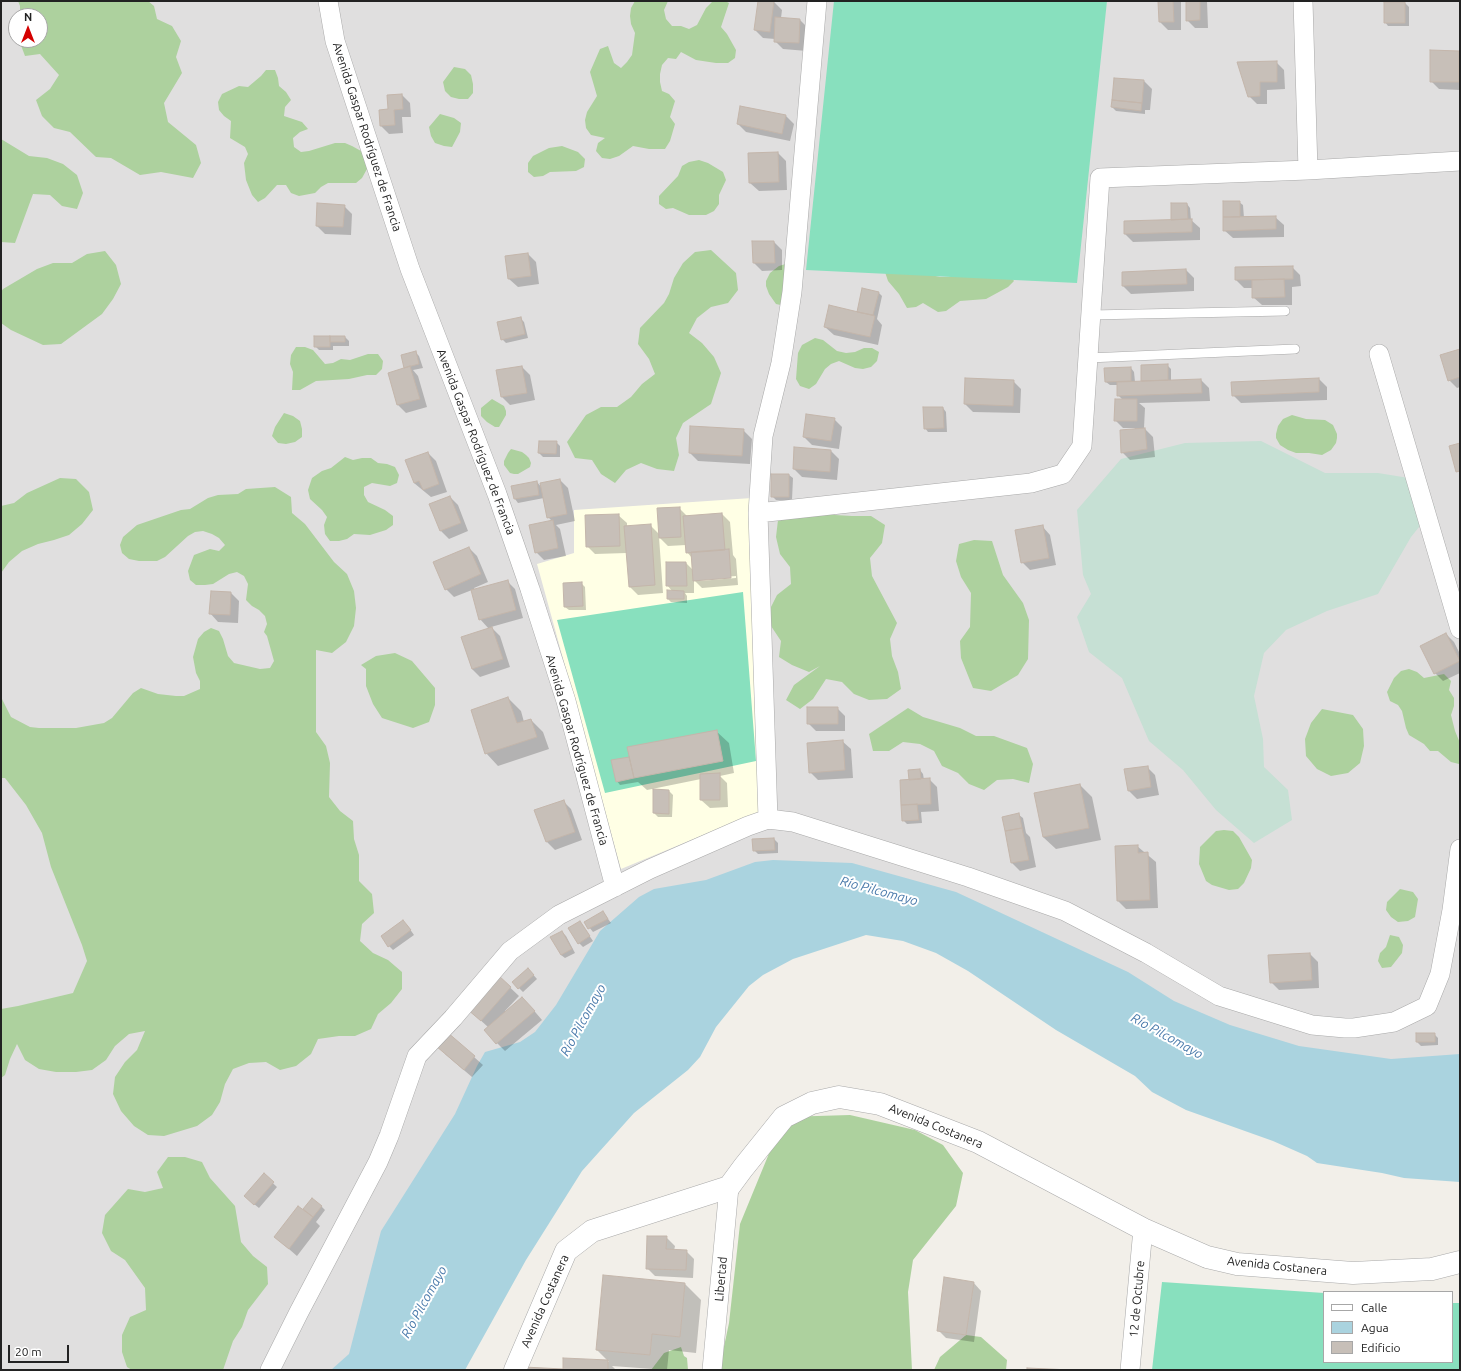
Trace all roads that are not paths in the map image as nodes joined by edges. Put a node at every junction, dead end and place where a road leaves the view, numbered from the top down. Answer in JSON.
{"nodes":[{"id":1,"x":328,"y":1,"type":"edge"},
{"id":2,"x":817,"y":1,"type":"edge"},
{"id":3,"x":1303,"y":1,"type":"edge"},
{"id":4,"x":1460,"y":161,"type":"edge"},
{"id":5,"x":1308,"y":170,"type":"junction"},
{"id":6,"x":1285,"y":311,"type":"dead end"},
{"id":7,"x":1091,"y":315,"type":"junction"},
{"id":8,"x":1295,"y":349,"type":"dead end"},
{"id":9,"x":1379,"y":354,"type":"dead end"},
{"id":10,"x":1088,"y":358,"type":"junction"},
{"id":11,"x":758,"y":513,"type":"junction"},
{"id":12,"x":1460,"y":628,"type":"edge"},
{"id":13,"x":768,"y":819,"type":"junction"},
{"id":14,"x":1460,"y":849,"type":"edge"},
{"id":15,"x":615,"y":887,"type":"junction"},
{"id":16,"x":729,"y":1187,"type":"junction"},
{"id":17,"x":1143,"y":1229,"type":"junction"},
{"id":18,"x":1460,"y":1262,"type":"edge"},
{"id":19,"x":270,"y":1370,"type":"edge"},
{"id":20,"x":515,"y":1370,"type":"edge"},
{"id":21,"x":712,"y":1370,"type":"edge"},
{"id":22,"x":1130,"y":1370,"type":"edge"}],
"edges":[{"from":1,"to":15,"type":"street","name":"Avenida Gaspar Rodríguez de Francia"},
{"from":2,"to":11,"type":"street"},
{"from":3,"to":5,"type":"street"},
{"from":4,"to":5,"type":"street"},
{"from":5,"to":7,"type":"street"},
{"from":6,"to":7,"type":"lane"},
{"from":7,"to":10,"type":"street"},
{"from":8,"to":10,"type":"lane"},
{"from":9,"to":12,"type":"street"},
{"from":10,"to":11,"type":"street"},
{"from":11,"to":13,"type":"street"},
{"from":13,"to":14,"type":"street"},
{"from":13,"to":15,"type":"street"},
{"from":15,"to":19,"type":"street"},
{"from":16,"to":17,"type":"street","name":"Avenida Costanera"},
{"from":16,"to":20,"type":"street","name":"Avenida Costanera"},
{"from":16,"to":21,"type":"street","name":"Libertad"},
{"from":17,"to":18,"type":"street","name":"Avenida Costanera"},
{"from":17,"to":22,"type":"street","name":"12 de Octubre"}]}
